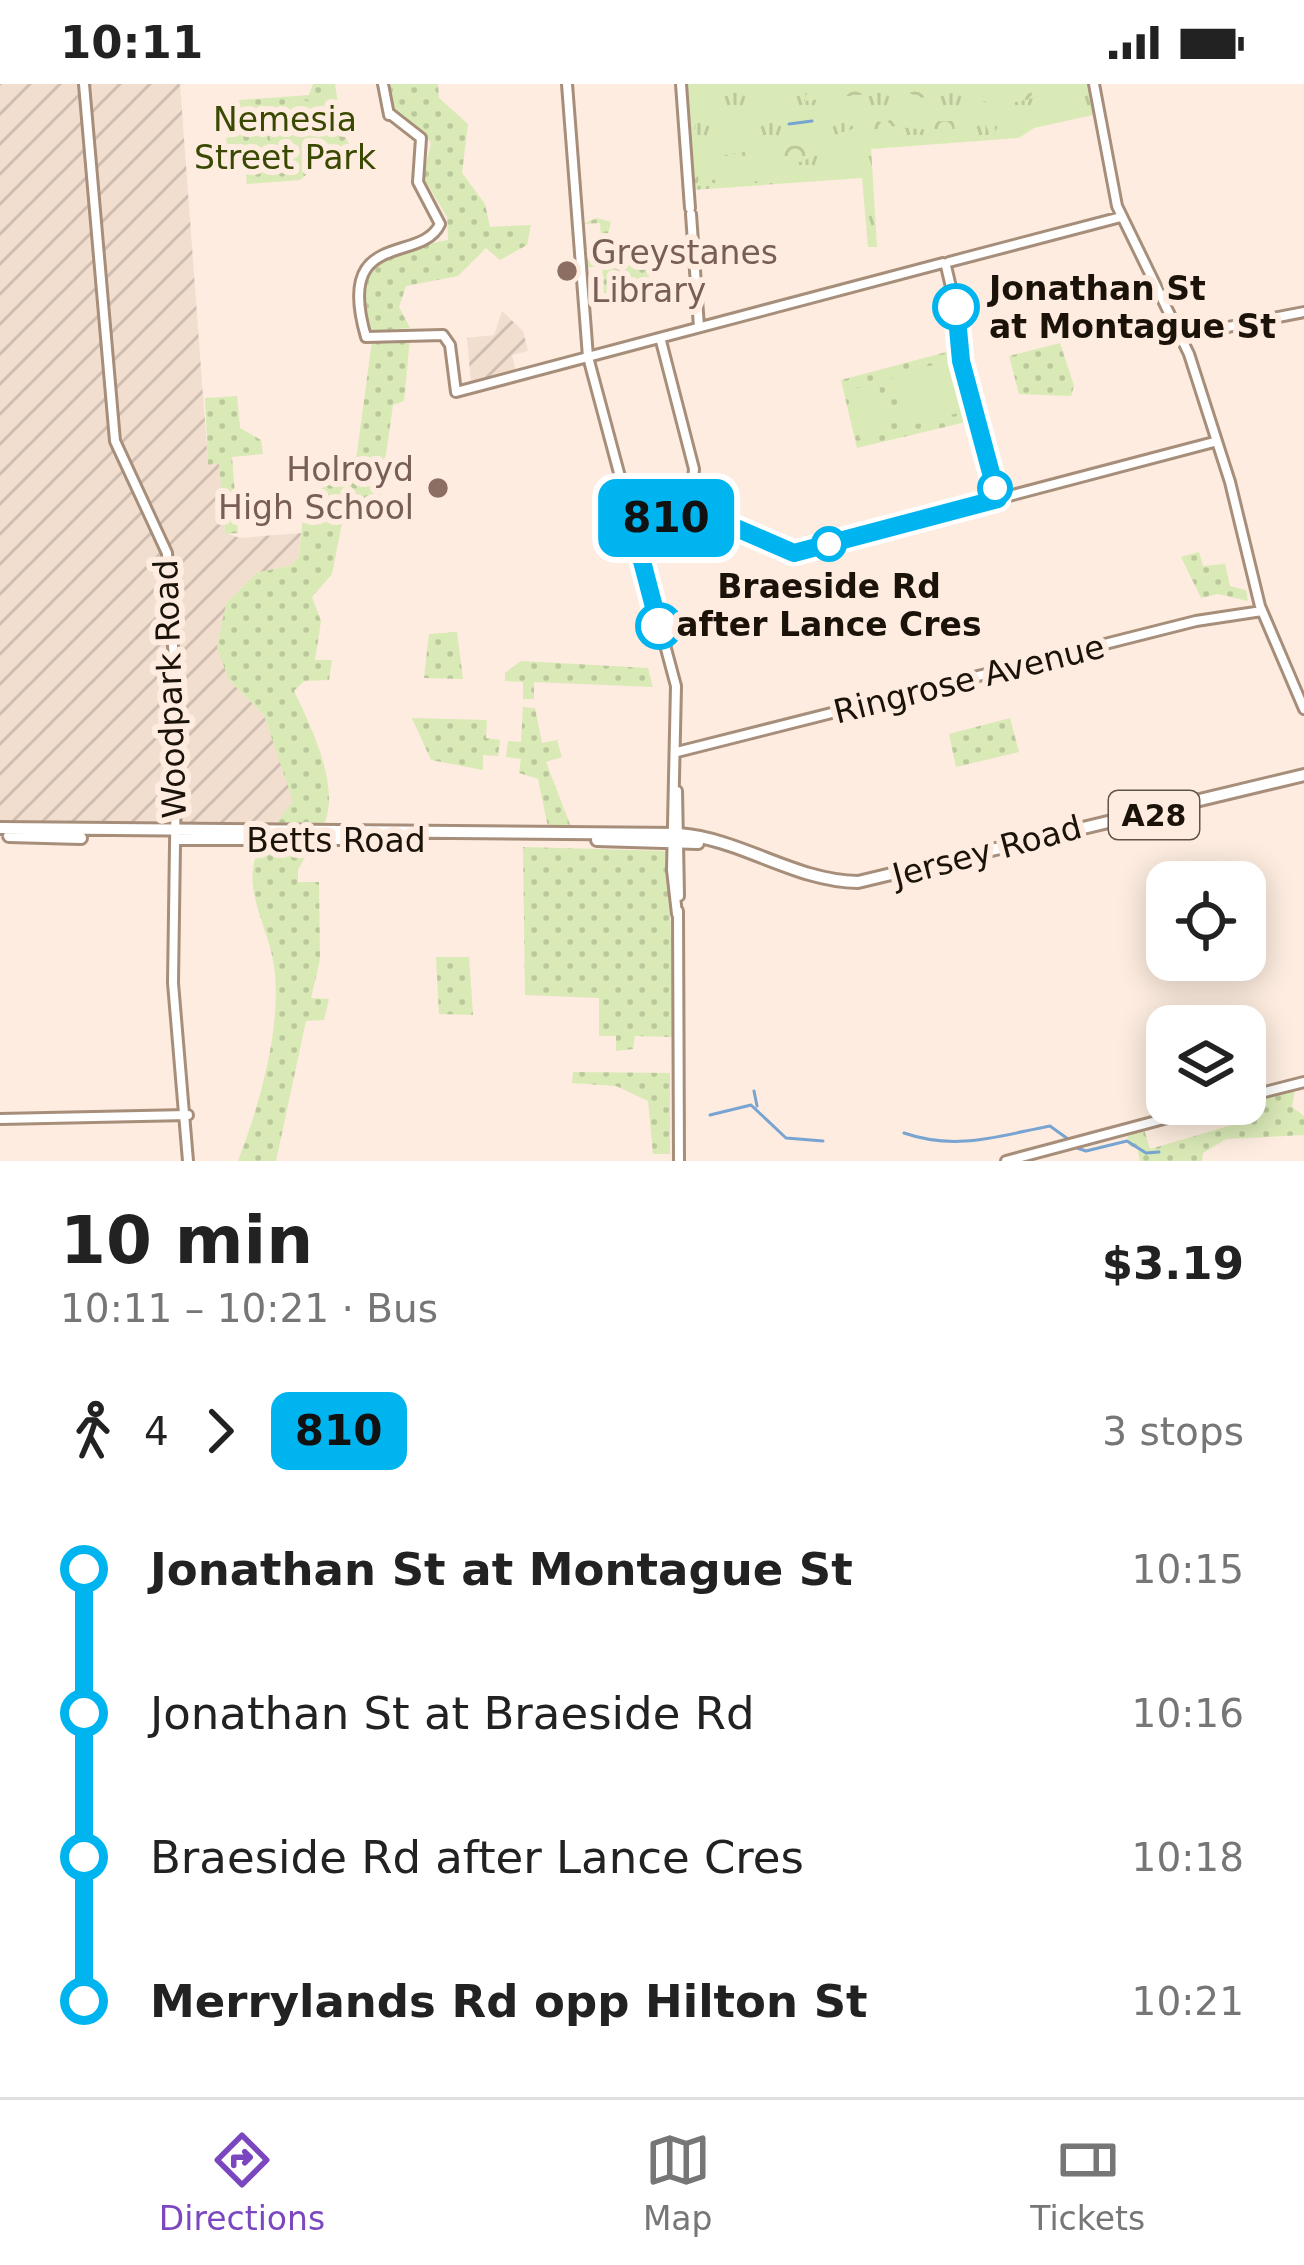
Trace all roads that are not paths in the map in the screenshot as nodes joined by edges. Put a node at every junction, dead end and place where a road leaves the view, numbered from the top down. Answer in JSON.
{"nodes":[{"id":1,"x":84,"y":84,"type":"edge"},
{"id":2,"x":383,"y":84,"type":"edge"},
{"id":3,"x":568,"y":84,"type":"edge"},
{"id":4,"x":680,"y":84,"type":"edge"},
{"id":5,"x":1094,"y":84,"type":"edge"},
{"id":6,"x":1119,"y":217,"type":"junction"},
{"id":7,"x":946,"y":264,"type":"junction"},
{"id":8,"x":1304,"y":312,"type":"edge"},
{"id":9,"x":699,"y":327,"type":"junction"},
{"id":10,"x":1182,"y":336,"type":"junction"},
{"id":11,"x":661,"y":338,"type":"junction"},
{"id":12,"x":588,"y":357,"type":"junction"},
{"id":13,"x":1216,"y":442,"type":"junction"},
{"id":14,"x":998,"y":499,"type":"junction"},
{"id":15,"x":690,"y":512,"type":"junction"},
{"id":16,"x":633,"y":527,"type":"junction"},
{"id":17,"x":1262,"y":611,"type":"junction"},
{"id":18,"x":1304,"y":709,"type":"edge"},
{"id":19,"x":677,"y":752,"type":"junction"},
{"id":20,"x":1304,"y":778,"type":"edge"},
{"id":21,"x":0,"y":832,"type":"edge"},
{"id":22,"x":292,"y":835,"type":"junction"},
{"id":23,"x":675,"y":835,"type":"junction"},
{"id":24,"x":176,"y":836,"type":"junction"},
{"id":25,"x":1304,"y":1082,"type":"edge"},
{"id":26,"x":1266,"y":1092,"type":"edge"},
{"id":27,"x":188,"y":1115,"type":"junction"},
{"id":28,"x":0,"y":1119,"type":"edge"},
{"id":29,"x":1146,"y":1124,"type":"edge"},
{"id":30,"x":188,"y":1161,"type":"edge"},
{"id":31,"x":679,"y":1161,"type":"edge"},
{"id":32,"x":1006,"y":1161,"type":"edge"}],
"edges":[{"from":1,"to":24,"type":"street","name":"Woodpark Road"},
{"from":2,"to":12,"type":"street"},
{"from":3,"to":12,"type":"street"},
{"from":4,"to":9,"type":"street"},
{"from":5,"to":6,"type":"street"},
{"from":6,"to":7,"type":"street"},
{"from":6,"to":10,"type":"street"},
{"from":7,"to":9,"type":"street"},
{"from":7,"to":14,"type":"street"},
{"from":8,"to":10,"type":"street"},
{"from":9,"to":11,"type":"street"},
{"from":10,"to":13,"type":"street"},
{"from":11,"to":12,"type":"street"},
{"from":11,"to":15,"type":"street"},
{"from":12,"to":16,"type":"street"},
{"from":13,"to":14,"type":"street"},
{"from":13,"to":17,"type":"street"},
{"from":14,"to":15,"type":"street"},
{"from":15,"to":16,"type":"street"},
{"from":16,"to":19,"type":"street"},
{"from":17,"to":18,"type":"street"},
{"from":17,"to":19,"type":"street","name":"Ringrose Avenue"},
{"from":19,"to":23,"type":"street"},
{"from":20,"to":23,"type":"highway","name":"Jersey Road","number":"A28"},
{"from":21,"to":24,"type":"highway","name":"Betts Road","number":"A28"},
{"from":22,"to":23,"type":"highway","name":"Betts Road","number":"A28"},
{"from":22,"to":23,"type":"highway","name":"Betts Road","number":"A28"},
{"from":22,"to":24,"type":"highway","name":"Betts Road","number":"A28"},
{"from":23,"to":31,"type":"street"},
{"from":24,"to":27,"type":"street","name":"Woodpark Road"},
{"from":25,"to":26,"type":"street"},
{"from":27,"to":28,"type":"street"},
{"from":27,"to":30,"type":"street","name":"Woodpark Road"},
{"from":29,"to":32,"type":"street"}]}
